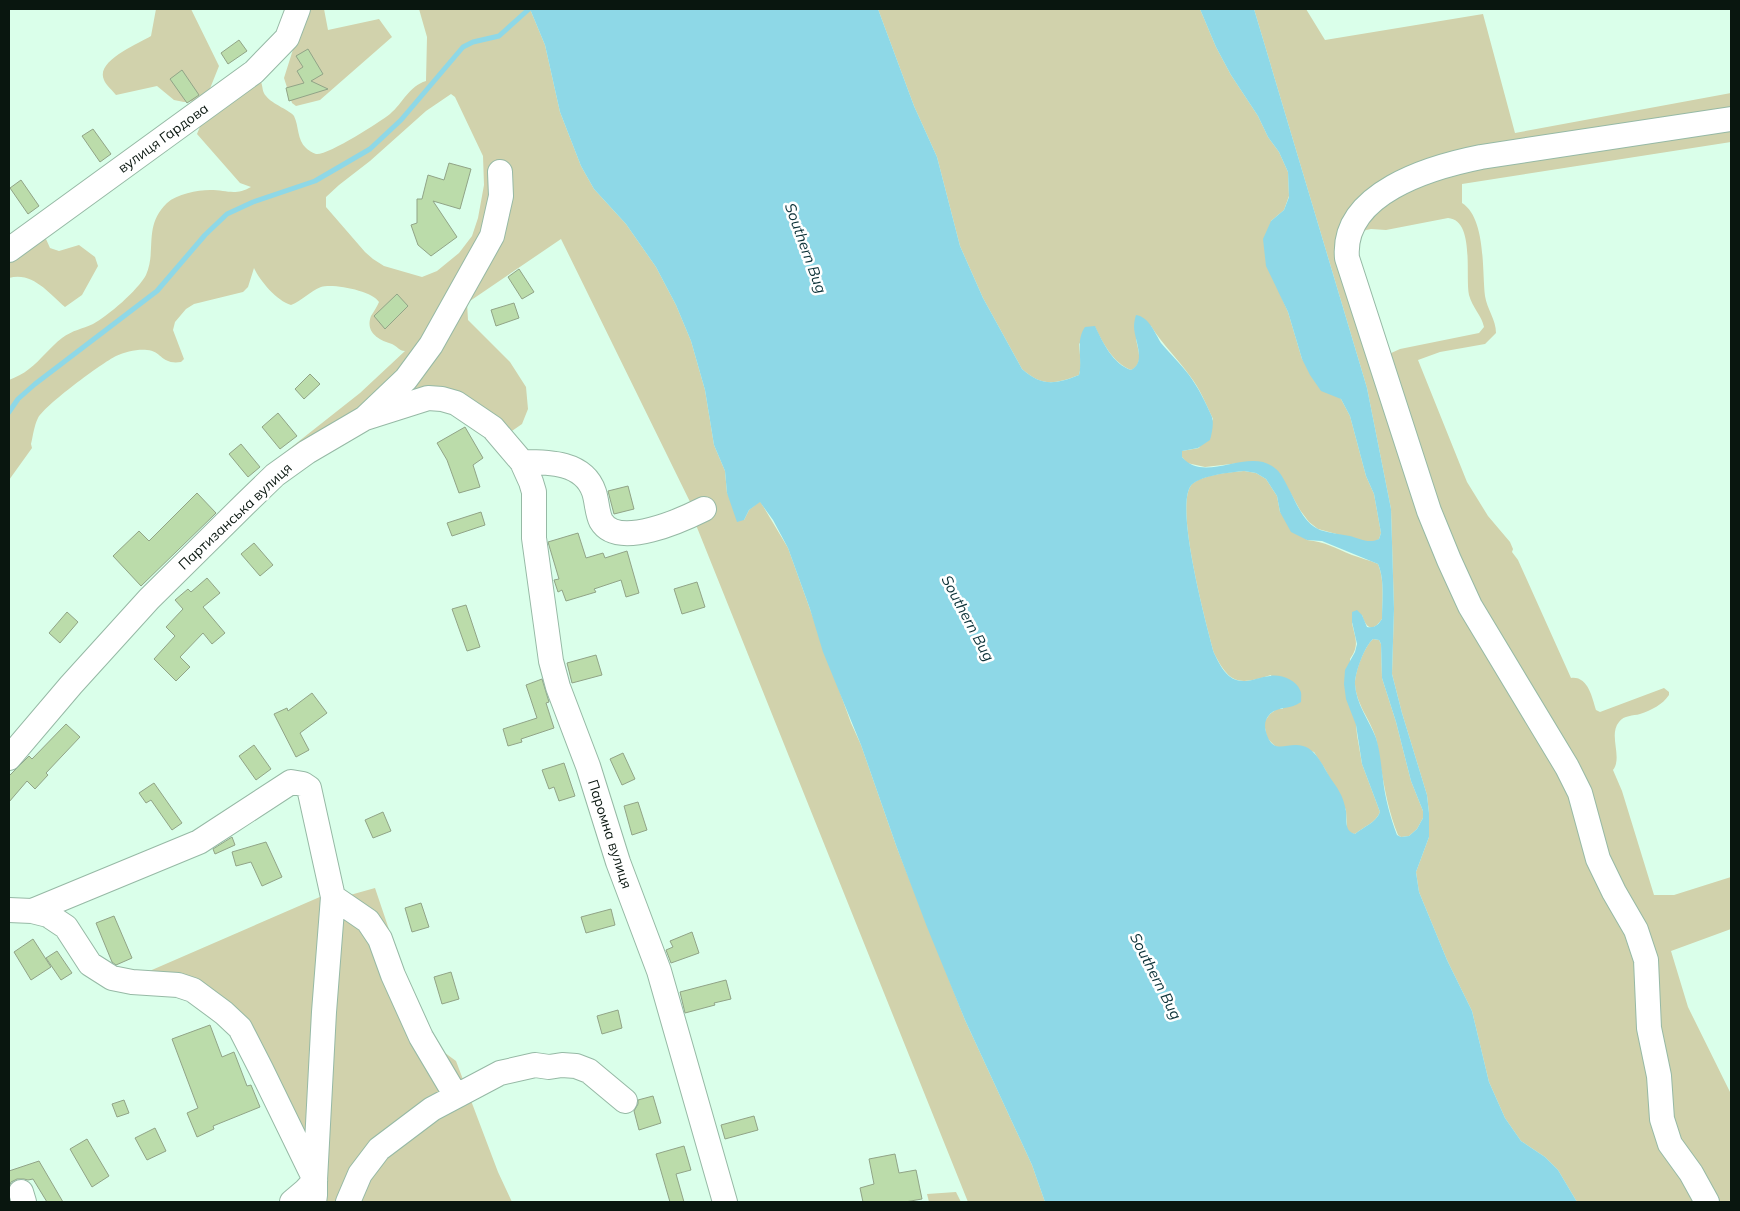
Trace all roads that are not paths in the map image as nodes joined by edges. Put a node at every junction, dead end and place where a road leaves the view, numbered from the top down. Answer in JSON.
{"nodes":[{"id":1,"x":298,"y":9,"type":"edge"},
{"id":2,"x":1731,"y":119,"type":"edge"},
{"id":3,"x":500,"y":172,"type":"dead end"},
{"id":4,"x":9,"y":250,"type":"edge"},
{"id":5,"x":365,"y":418,"type":"junction"},
{"id":6,"x":522,"y":462,"type":"junction"},
{"id":7,"x":704,"y":509,"type":"dead end"},
{"id":8,"x":9,"y":758,"type":"edge"},
{"id":9,"x":334,"y":898,"type":"junction"},
{"id":10,"x":15,"y":911,"type":"edge"},
{"id":11,"x":456,"y":1096,"type":"junction"},
{"id":12,"x":625,"y":1101,"type":"dead end"},
{"id":13,"x":314,"y":1191,"type":"edge"},
{"id":14,"x":292,"y":1202,"type":"edge"},
{"id":15,"x":348,"y":1202,"type":"edge"},
{"id":16,"x":725,"y":1202,"type":"edge"},
{"id":17,"x":1707,"y":1202,"type":"edge"}],
"edges":[{"from":1,"to":4,"type":"street","name":"вулиця Гардова"},
{"from":2,"to":17,"type":"street"},
{"from":3,"to":5,"type":"street","name":"Партизанська вулиця"},
{"from":5,"to":6,"type":"street","name":"Паромна вулиця"},
{"from":5,"to":8,"type":"street","name":"Партизанська вулиця"},
{"from":6,"to":7,"type":"street"},
{"from":6,"to":16,"type":"street","name":"Паромна вулиця"},
{"from":9,"to":10,"type":"street"},
{"from":9,"to":11,"type":"street"},
{"from":9,"to":13,"type":"street"},
{"from":10,"to":13,"type":"street"},
{"from":11,"to":12,"type":"street"},
{"from":11,"to":15,"type":"street"},
{"from":13,"to":14,"type":"street"}]}
